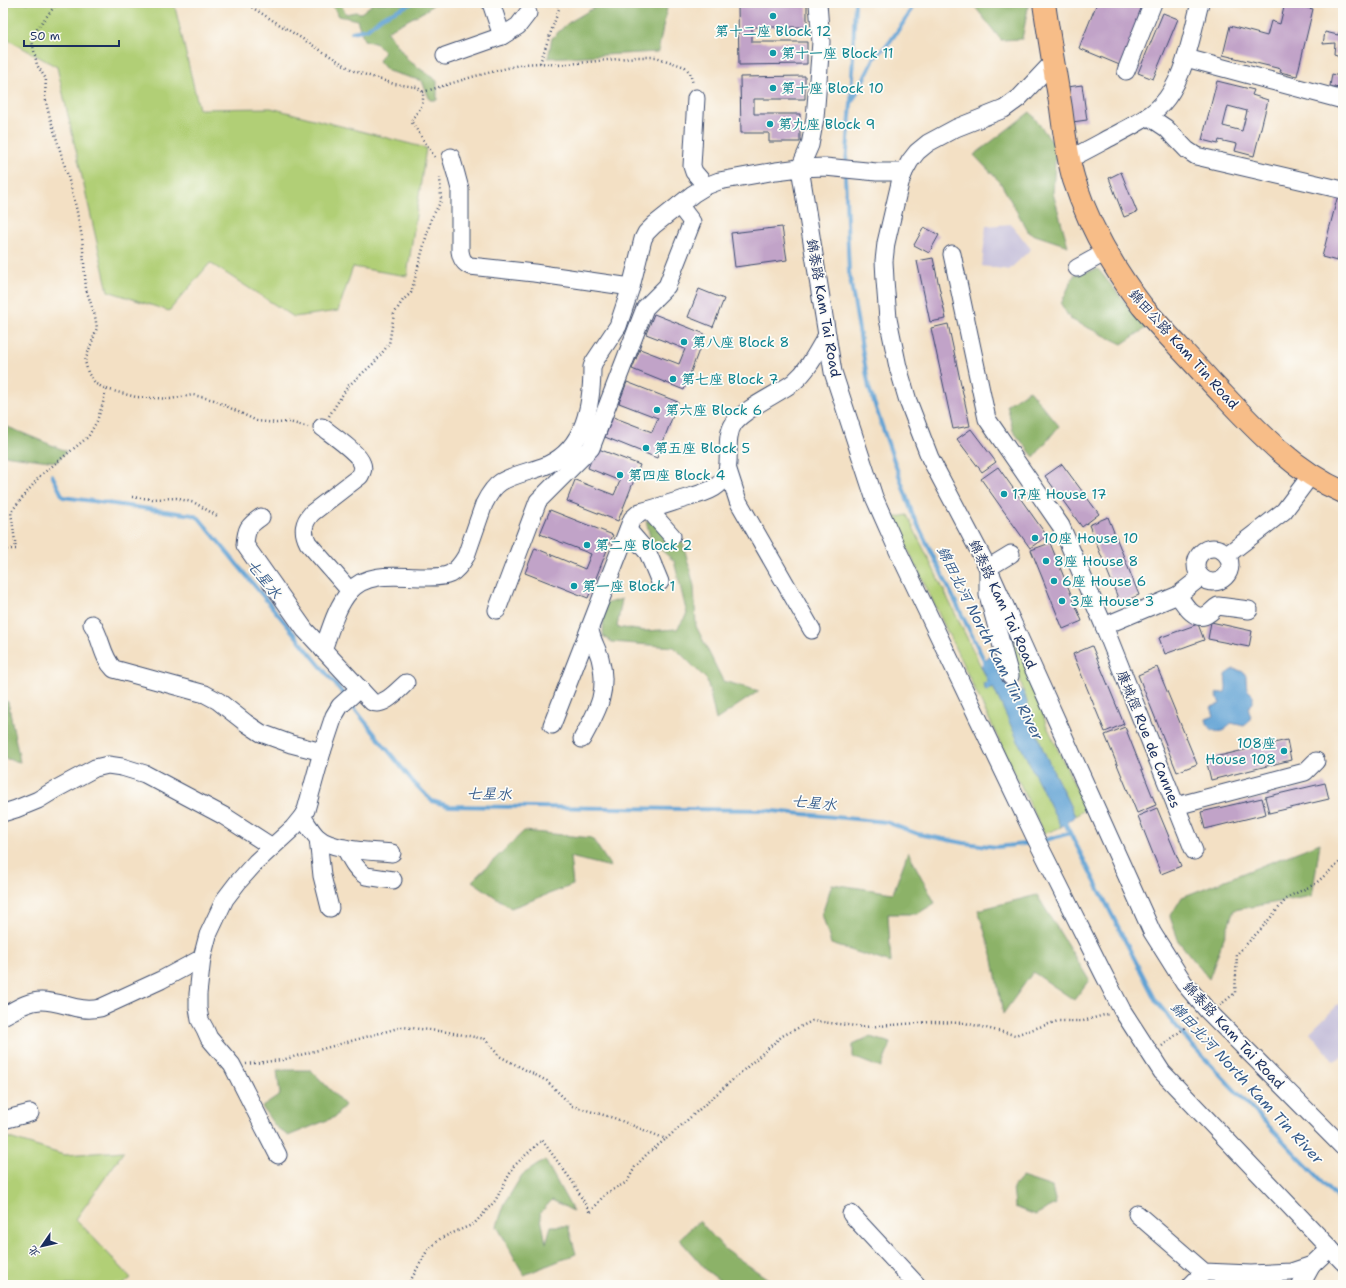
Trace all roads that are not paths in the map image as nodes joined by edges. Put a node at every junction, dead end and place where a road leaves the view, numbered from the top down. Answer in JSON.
{"nodes":[{"id":1,"x":491,"y":3,"type":"edge"},
{"id":2,"x":818,"y":3,"type":"edge"},
{"id":3,"x":1044,"y":3,"type":"edge"},
{"id":4,"x":1153,"y":3,"type":"edge"},
{"id":5,"x":1200,"y":3,"type":"edge"},
{"id":6,"x":528,"y":13,"type":"dead end"},
{"id":7,"x":502,"y":36,"type":"junction"},
{"id":8,"x":445,"y":56,"type":"dead end"},
{"id":9,"x":1186,"y":58,"type":"junction"},
{"id":10,"x":1053,"y":62,"type":"junction"},
{"id":11,"x":1126,"y":71,"type":"dead end"},
{"id":12,"x":696,"y":98,"type":"road end"},
{"id":13,"x":1343,"y":100,"type":"edge"},
{"id":14,"x":1148,"y":116,"type":"junction"},
{"id":15,"x":1069,"y":159,"type":"junction"},
{"id":16,"x":444,"y":160,"type":"road end"},
{"id":17,"x":800,"y":168,"type":"junction"},
{"id":18,"x":904,"y":172,"type":"junction"},
{"id":19,"x":706,"y":186,"type":"junction"},
{"id":20,"x":1343,"y":190,"type":"edge"},
{"id":21,"x":679,"y":205,"type":"junction"},
{"id":22,"x":1106,"y":252,"type":"junction"},
{"id":23,"x":952,"y":254,"type":"dead end"},
{"id":24,"x":1078,"y":268,"type":"dead end"},
{"id":25,"x":631,"y":287,"type":"junction"},
{"id":26,"x":827,"y":335,"type":"junction"},
{"id":27,"x":322,"y":428,"type":"road end"},
{"id":28,"x":728,"y":470,"type":"junction"},
{"id":29,"x":1311,"y":475,"type":"junction"},
{"id":30,"x":1343,"y":492,"type":"edge"},
{"id":31,"x":649,"y":510,"type":"junction"},
{"id":32,"x":261,"y":517,"type":"dead end"},
{"id":33,"x":628,"y":530,"type":"junction"},
{"id":34,"x":672,"y":536,"type":"dead end"},
{"id":35,"x":1011,"y":554,"type":"dead end"},
{"id":36,"x":1227,"y":555,"type":"junction"},
{"id":37,"x":988,"y":568,"type":"junction"},
{"id":38,"x":1201,"y":577,"type":"junction"},
{"id":39,"x":660,"y":582,"type":"dead end"},
{"id":40,"x":350,"y":591,"type":"junction"},
{"id":41,"x":1178,"y":595,"type":"junction"},
{"id":42,"x":497,"y":610,"type":"dead end"},
{"id":43,"x":1248,"y":610,"type":"dead end"},
{"id":44,"x":92,"y":624,"type":"dead end"},
{"id":45,"x":1104,"y":626,"type":"junction"},
{"id":46,"x":590,"y":629,"type":"junction"},
{"id":47,"x":812,"y":630,"type":"dead end"},
{"id":48,"x":323,"y":650,"type":"junction"},
{"id":49,"x":1010,"y":676,"type":"dead end"},
{"id":50,"x":406,"y":683,"type":"dead end"},
{"id":51,"x":360,"y":688,"type":"junction"},
{"id":52,"x":552,"y":725,"type":"dead end"},
{"id":53,"x":582,"y":739,"type":"dead end"},
{"id":54,"x":322,"y":752,"type":"junction"},
{"id":55,"x":1316,"y":761,"type":"dead end"},
{"id":56,"x":1176,"y":806,"type":"junction"},
{"id":57,"x":3,"y":813,"type":"edge"},
{"id":58,"x":302,"y":817,"type":"junction"},
{"id":59,"x":318,"y":838,"type":"junction"},
{"id":60,"x":272,"y":847,"type":"junction"},
{"id":61,"x":345,"y":848,"type":"junction"},
{"id":62,"x":1194,"y":851,"type":"dead end"},
{"id":63,"x":392,"y":853,"type":"dead end"},
{"id":64,"x":393,"y":880,"type":"dead end"},
{"id":65,"x":330,"y":908,"type":"dead end"},
{"id":66,"x":202,"y":958,"type":"junction"},
{"id":67,"x":3,"y":1016,"type":"edge"},
{"id":68,"x":30,"y":1113,"type":"dead end"},
{"id":69,"x":3,"y":1120,"type":"edge"},
{"id":70,"x":1343,"y":1147,"type":"edge"},
{"id":71,"x":278,"y":1155,"type":"dead end"},
{"id":72,"x":851,"y":1214,"type":"dead end"},
{"id":73,"x":1137,"y":1214,"type":"dead end"},
{"id":74,"x":1330,"y":1248,"type":"junction"},
{"id":75,"x":1343,"y":1262,"type":"edge"},
{"id":76,"x":1312,"y":1265,"type":"junction"},
{"id":77,"x":1204,"y":1272,"type":"junction"},
{"id":78,"x":909,"y":1283,"type":"edge"},
{"id":79,"x":1191,"y":1285,"type":"edge"},
{"id":80,"x":1301,"y":1285,"type":"edge"}],
"edges":[{"from":1,"to":7,"type":"street"},
{"from":2,"to":17,"type":"street"},
{"from":3,"to":10,"type":"main road","name":"錦田公路 Kam Tin Road"},
{"from":4,"to":11,"type":"street"},
{"from":5,"to":9,"type":"street"},
{"from":6,"to":7,"type":"street"},
{"from":7,"to":8,"type":"street"},
{"from":9,"to":13,"type":"street"},
{"from":9,"to":14,"type":"street"},
{"from":10,"to":15,"type":"main road","name":"錦田公路 Kam Tin Road"},
{"from":10,"to":18,"type":"street","name":"錦泰路 Kam Tai Road"},
{"from":12,"to":19,"type":"street"},
{"from":14,"to":15,"type":"street"},
{"from":14,"to":20,"type":"street"},
{"from":15,"to":22,"type":"main road","name":"錦田公路 Kam Tin Road"},
{"from":16,"to":25,"type":"street"},
{"from":17,"to":18,"type":"street"},
{"from":17,"to":19,"type":"street"},
{"from":17,"to":26,"type":"street","name":"錦泰路 Kam Tai Road"},
{"from":18,"to":37,"type":"street","name":"錦泰路 Kam Tai Road"},
{"from":19,"to":21,"type":"street"},
{"from":21,"to":25,"type":"street"},
{"from":21,"to":42,"type":"street"},
{"from":22,"to":24,"type":"street"},
{"from":22,"to":29,"type":"main road","name":"錦田公路 Kam Tin Road"},
{"from":23,"to":45,"type":"street","name":"康城徑 Rue de Cannes"},
{"from":25,"to":40,"type":"street"},
{"from":26,"to":28,"type":"street"},
{"from":26,"to":74,"type":"street","name":"錦泰路 Kam Tai Road"},
{"from":27,"to":40,"type":"street"},
{"from":28,"to":31,"type":"street"},
{"from":28,"to":47,"type":"street"},
{"from":29,"to":30,"type":"main road","name":"錦田公路 Kam Tin Road"},
{"from":29,"to":36,"type":"street"},
{"from":31,"to":33,"type":"street"},
{"from":31,"to":34,"type":"street"},
{"from":32,"to":48,"type":"street"},
{"from":33,"to":39,"type":"street"},
{"from":33,"to":46,"type":"street"},
{"from":35,"to":37,"type":"street"},
{"from":36,"to":38,"type":"street"},
{"from":36,"to":38,"type":"street"},
{"from":37,"to":49,"type":"street"},
{"from":37,"to":70,"type":"street","name":"錦泰路 Kam Tai Road"},
{"from":38,"to":41,"type":"street"},
{"from":40,"to":48,"type":"street"},
{"from":41,"to":43,"type":"street"},
{"from":41,"to":45,"type":"street"},
{"from":44,"to":54,"type":"street"},
{"from":45,"to":56,"type":"street","name":"康城徑 Rue de Cannes"},
{"from":46,"to":52,"type":"street"},
{"from":46,"to":53,"type":"street"},
{"from":48,"to":51,"type":"street"},
{"from":50,"to":51,"type":"street"},
{"from":51,"to":54,"type":"street"},
{"from":54,"to":58,"type":"street"},
{"from":55,"to":56,"type":"street"},
{"from":56,"to":62,"type":"street","name":"康城徑 Rue de Cannes"},
{"from":57,"to":60,"type":"street"},
{"from":58,"to":59,"type":"street"},
{"from":58,"to":60,"type":"street"},
{"from":59,"to":61,"type":"street"},
{"from":59,"to":65,"type":"street"},
{"from":60,"to":66,"type":"street"},
{"from":61,"to":63,"type":"street"},
{"from":61,"to":64,"type":"street"},
{"from":66,"to":67,"type":"street"},
{"from":66,"to":71,"type":"street"},
{"from":68,"to":69,"type":"street"},
{"from":72,"to":78,"type":"street"},
{"from":73,"to":77,"type":"street"},
{"from":74,"to":75,"type":"street","name":"錦泰路 Kam Tai Road"},
{"from":74,"to":76,"type":"street"},
{"from":76,"to":77,"type":"street"},
{"from":76,"to":80,"type":"street"},
{"from":77,"to":79,"type":"street"}]}
